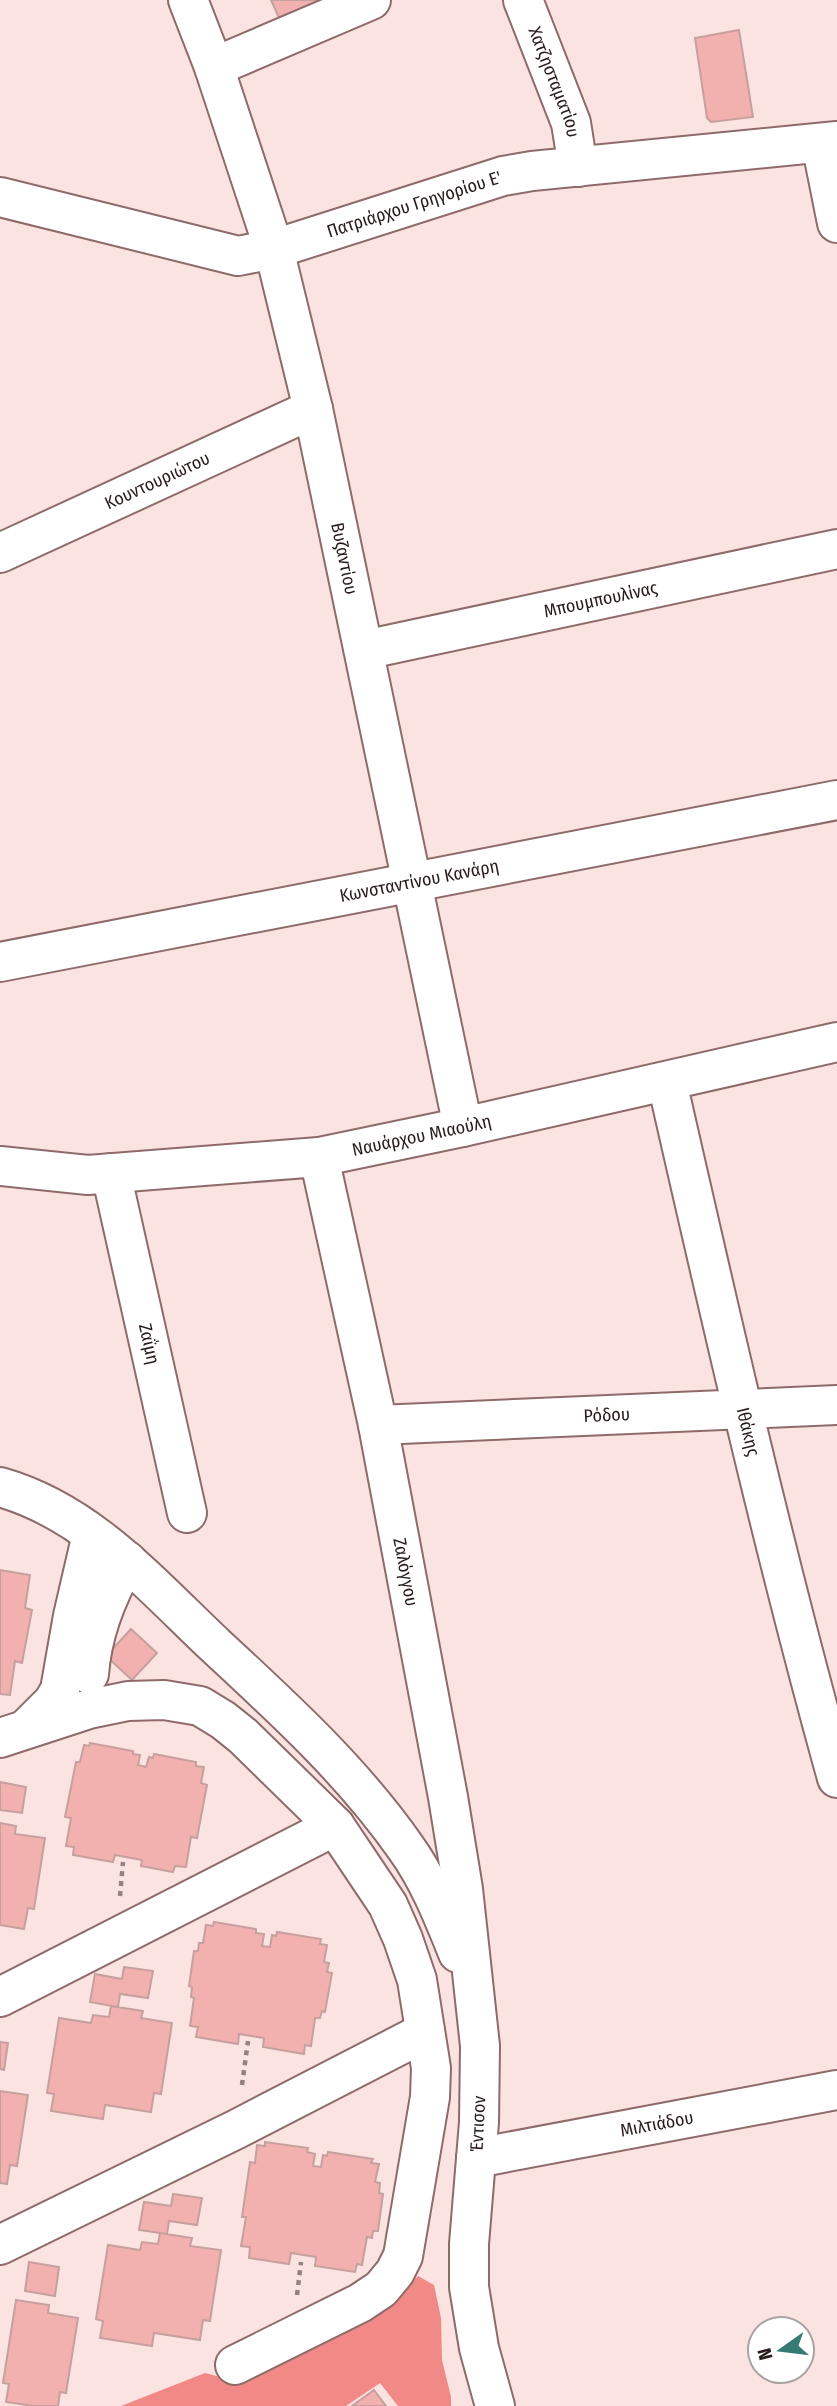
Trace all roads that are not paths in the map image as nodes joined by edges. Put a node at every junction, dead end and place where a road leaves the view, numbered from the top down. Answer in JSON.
{"nodes":[{"id":1,"x":188,"y":0,"type":"edge"},
{"id":2,"x":372,"y":0,"type":"edge"},
{"id":3,"x":523,"y":0,"type":"edge"},
{"id":4,"x":214,"y":67,"type":"junction"},
{"id":5,"x":829,"y":142,"type":"edge"},
{"id":6,"x":578,"y":167,"type":"junction"},
{"id":7,"x":0,"y":197,"type":"edge"},
{"id":8,"x":837,"y":223,"type":"edge"},
{"id":9,"x":274,"y":249,"type":"junction"},
{"id":10,"x":313,"y":409,"type":"junction"},
{"id":11,"x":837,"y":549,"type":"edge"},
{"id":12,"x":0,"y":552,"type":"edge"},
{"id":13,"x":364,"y":650,"type":"junction"},
{"id":14,"x":837,"y":800,"type":"edge"},
{"id":15,"x":412,"y":882,"type":"junction"},
{"id":16,"x":0,"y":961,"type":"edge"},
{"id":17,"x":837,"y":1042,"type":"edge"},
{"id":18,"x":667,"y":1082,"type":"junction"},
{"id":19,"x":463,"y":1127,"type":"junction"},
{"id":20,"x":319,"y":1157,"type":"junction"},
{"id":21,"x":0,"y":1166,"type":"edge"},
{"id":22,"x":111,"y":1173,"type":"junction"},
{"id":23,"x":837,"y":1405,"type":"edge"},
{"id":24,"x":742,"y":1409,"type":"junction"},
{"id":25,"x":378,"y":1425,"type":"junction"},
{"id":26,"x":0,"y":1487,"type":"edge"},
{"id":27,"x":187,"y":1513,"type":"dead end"},
{"id":28,"x":92,"y":1534,"type":"junction"},
{"id":29,"x":127,"y":1561,"type":"junction"},
{"id":30,"x":89,"y":1709,"type":"junction"},
{"id":31,"x":13,"y":1733,"type":"edge"},
{"id":32,"x":837,"y":1778,"type":"edge"},
{"id":33,"x":335,"y":1826,"type":"junction"},
{"id":34,"x":475,"y":1991,"type":"junction"},
{"id":35,"x":0,"y":1997,"type":"edge"},
{"id":36,"x":425,"y":2032,"type":"junction"},
{"id":37,"x":837,"y":2090,"type":"edge"},
{"id":38,"x":476,"y":2158,"type":"junction"},
{"id":39,"x":0,"y":2245,"type":"edge"},
{"id":40,"x":469,"y":2272,"type":"junction"},
{"id":41,"x":236,"y":2365,"type":"dead end"},
{"id":42,"x":495,"y":2406,"type":"edge"},
{"id":43,"x":524,"y":2406,"type":"edge"}],
"edges":[{"from":1,"to":4,"type":"street","name":"Βυζαντίου"},
{"from":2,"to":4,"type":"street"},
{"from":3,"to":6,"type":"street","name":"Χατζησταματίου"},
{"from":4,"to":9,"type":"street","name":"Βυζαντίου"},
{"from":5,"to":6,"type":"street","name":"Πατριάρχου Γρηγορίου Ε'"},
{"from":5,"to":8,"type":"street"},
{"from":6,"to":9,"type":"street","name":"Πατριάρχου Γρηγορίου Ε'"},
{"from":7,"to":9,"type":"street","name":"Πατριάρχου Γρηγορίου Ε'"},
{"from":9,"to":10,"type":"street","name":"Βυζαντίου"},
{"from":10,"to":12,"type":"street","name":"Κουντουριώτου"},
{"from":10,"to":13,"type":"street","name":"Βυζαντίου"},
{"from":11,"to":13,"type":"street","name":"Μπουμπουλίνας"},
{"from":13,"to":15,"type":"street","name":"Βυζαντίου"},
{"from":14,"to":15,"type":"street","name":"Κωνσταντίνου Κανάρη"},
{"from":15,"to":16,"type":"street","name":"Κωνσταντίνου Κανάρη"},
{"from":15,"to":19,"type":"street","name":"Βυζαντίου"},
{"from":17,"to":18,"type":"street","name":"Ναυάρχου Μιαούλη"},
{"from":18,"to":19,"type":"street","name":"Ναυάρχου Μιαούλη"},
{"from":18,"to":24,"type":"street","name":"Ιθάκης"},
{"from":19,"to":20,"type":"street","name":"Ναυάρχου Μιαούλη"},
{"from":20,"to":22,"type":"street","name":"Ναυάρχου Μιαούλη"},
{"from":20,"to":25,"type":"street","name":"Ζαλόγγου"},
{"from":21,"to":22,"type":"street","name":"Ναυάρχου Μιαούλη"},
{"from":22,"to":27,"type":"street","name":"Ζαΐμη"},
{"from":23,"to":24,"type":"street","name":"Ρόδου"},
{"from":24,"to":25,"type":"street","name":"Ρόδου"},
{"from":24,"to":32,"type":"street","name":"Ιθάκης"},
{"from":25,"to":34,"type":"street","name":"Ζαλόγγου"},
{"from":26,"to":28,"type":"street"},
{"from":28,"to":29,"type":"street"},
{"from":28,"to":31,"type":"street"},
{"from":29,"to":30,"type":"street"},
{"from":29,"to":34,"type":"street"},
{"from":30,"to":31,"type":"street"},
{"from":30,"to":33,"type":"street"},
{"from":33,"to":35,"type":"street"},
{"from":33,"to":36,"type":"street"},
{"from":34,"to":38,"type":"street","name":"Έντισον"},
{"from":36,"to":39,"type":"street"},
{"from":36,"to":41,"type":"street"},
{"from":37,"to":38,"type":"street","name":"Μιλτιάδου"},
{"from":38,"to":40,"type":"street","name":"Έντισον"},
{"from":40,"to":42,"type":"street","name":"Έντισον"},
{"from":40,"to":43,"type":"street","name":"Έντισον"}]}
